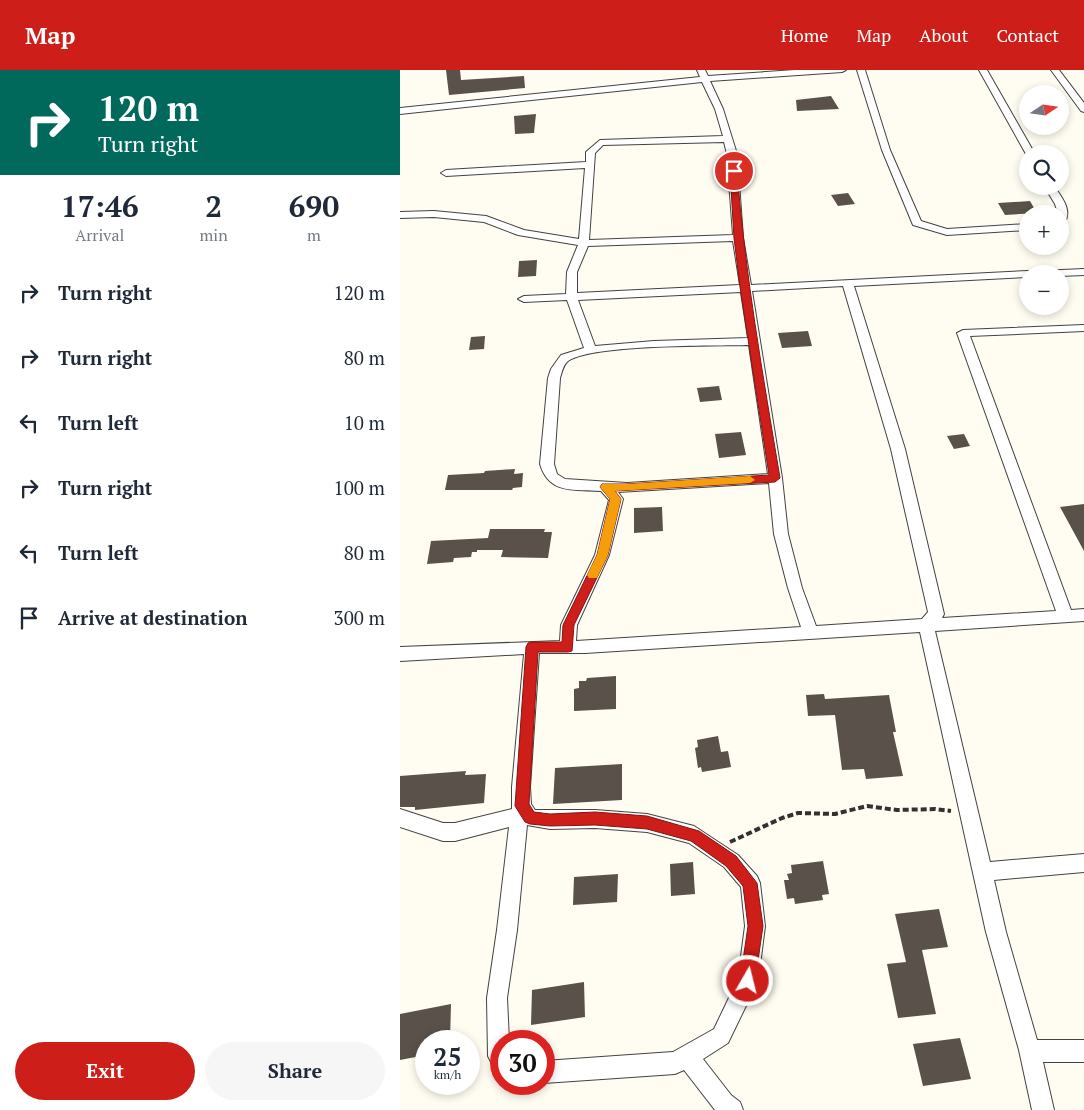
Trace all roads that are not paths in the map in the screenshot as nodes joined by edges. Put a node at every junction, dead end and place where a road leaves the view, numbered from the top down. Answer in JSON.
{"nodes":[{"id":1,"x":702,"y":70,"type":"edge"},
{"id":2,"x":842,"y":70,"type":"edge"},
{"id":3,"x":861,"y":70,"type":"edge"},
{"id":4,"x":983,"y":70,"type":"edge"},
{"id":5,"x":1055,"y":70,"type":"edge"},
{"id":6,"x":706,"y":80,"type":"junction"},
{"id":7,"x":1084,"y":109,"type":"edge"},
{"id":8,"x":400,"y":111,"type":"edge"},
{"id":9,"x":728,"y":139,"type":"junction"},
{"id":10,"x":1026,"y":145,"type":"edge"},
{"id":11,"x":590,"y":165,"type":"junction"},
{"id":12,"x":446,"y":172,"type":"dead end"},
{"id":13,"x":400,"y":215,"type":"edge"},
{"id":14,"x":1019,"y":228,"type":"edge"},
{"id":15,"x":738,"y":238,"type":"junction"},
{"id":16,"x":584,"y":243,"type":"junction"},
{"id":17,"x":1084,"y":272,"type":"edge"},
{"id":18,"x":1069,"y":273,"type":"edge"},
{"id":19,"x":1019,"y":274,"type":"edge"},
{"id":20,"x":847,"y":282,"type":"junction"},
{"id":21,"x":744,"y":287,"type":"junction"},
{"id":22,"x":571,"y":297,"type":"junction"},
{"id":23,"x":524,"y":299,"type":"dead end"},
{"id":24,"x":1084,"y":328,"type":"edge"},
{"id":25,"x":753,"y":341,"type":"junction"},
{"id":26,"x":591,"y":350,"type":"junction"},
{"id":27,"x":775,"y":478,"type":"junction"},
{"id":28,"x":605,"y":487,"type":"junction"},
{"id":29,"x":1084,"y":615,"type":"edge"},
{"id":30,"x":1066,"y":617,"type":"junction"},
{"id":31,"x":926,"y":625,"type":"junction"},
{"id":32,"x":810,"y":632,"type":"junction"},
{"id":33,"x":532,"y":647,"type":"junction"},
{"id":34,"x":568,"y":647,"type":"junction"},
{"id":35,"x":400,"y":654,"type":"edge"},
{"id":36,"x":520,"y":811,"type":"junction"},
{"id":37,"x":400,"y":818,"type":"edge"},
{"id":38,"x":1084,"y":863,"type":"edge"},
{"id":39,"x":983,"y":872,"type":"junction"},
{"id":40,"x":498,"y":1030,"type":"edge"},
{"id":41,"x":1084,"y":1050,"type":"edge"},
{"id":42,"x":1030,"y":1051,"type":"junction"},
{"id":43,"x":688,"y":1056,"type":"junction"},
{"id":44,"x":555,"y":1071,"type":"edge"},
{"id":45,"x":732,"y":1110,"type":"edge"},
{"id":46,"x":1043,"y":1110,"type":"edge"}],
"edges":[{"from":1,"to":6,"type":"street"},
{"from":2,"to":6,"type":"street"},
{"from":3,"to":14,"type":"street"},
{"from":4,"to":10,"type":"street"},
{"from":5,"to":7,"type":"street"},
{"from":6,"to":8,"type":"street"},
{"from":6,"to":9,"type":"street"},
{"from":9,"to":11,"type":"street"},
{"from":9,"to":15,"type":"street"},
{"from":11,"to":12,"type":"street"},
{"from":11,"to":16,"type":"street"},
{"from":13,"to":16,"type":"street"},
{"from":15,"to":16,"type":"street"},
{"from":15,"to":21,"type":"street"},
{"from":16,"to":22,"type":"street"},
{"from":17,"to":18,"type":"street"},
{"from":19,"to":20,"type":"street"},
{"from":20,"to":21,"type":"street"},
{"from":20,"to":31,"type":"street"},
{"from":21,"to":22,"type":"street"},
{"from":21,"to":25,"type":"street"},
{"from":22,"to":23,"type":"street"},
{"from":22,"to":26,"type":"street"},
{"from":24,"to":30,"type":"street"},
{"from":25,"to":26,"type":"street"},
{"from":25,"to":27,"type":"street"},
{"from":26,"to":28,"type":"street"},
{"from":27,"to":28,"type":"street"},
{"from":27,"to":32,"type":"street"},
{"from":28,"to":34,"type":"street"},
{"from":29,"to":30,"type":"street"},
{"from":30,"to":31,"type":"street"},
{"from":31,"to":32,"type":"street"},
{"from":31,"to":39,"type":"street"},
{"from":32,"to":34,"type":"street"},
{"from":33,"to":34,"type":"street"},
{"from":33,"to":35,"type":"street"},
{"from":33,"to":36,"type":"street"},
{"from":36,"to":37,"type":"street"},
{"from":36,"to":40,"type":"street"},
{"from":36,"to":43,"type":"street"},
{"from":38,"to":39,"type":"street"},
{"from":39,"to":42,"type":"street"},
{"from":41,"to":42,"type":"street"},
{"from":42,"to":46,"type":"street"},
{"from":43,"to":44,"type":"street"},
{"from":43,"to":45,"type":"street"}]}
